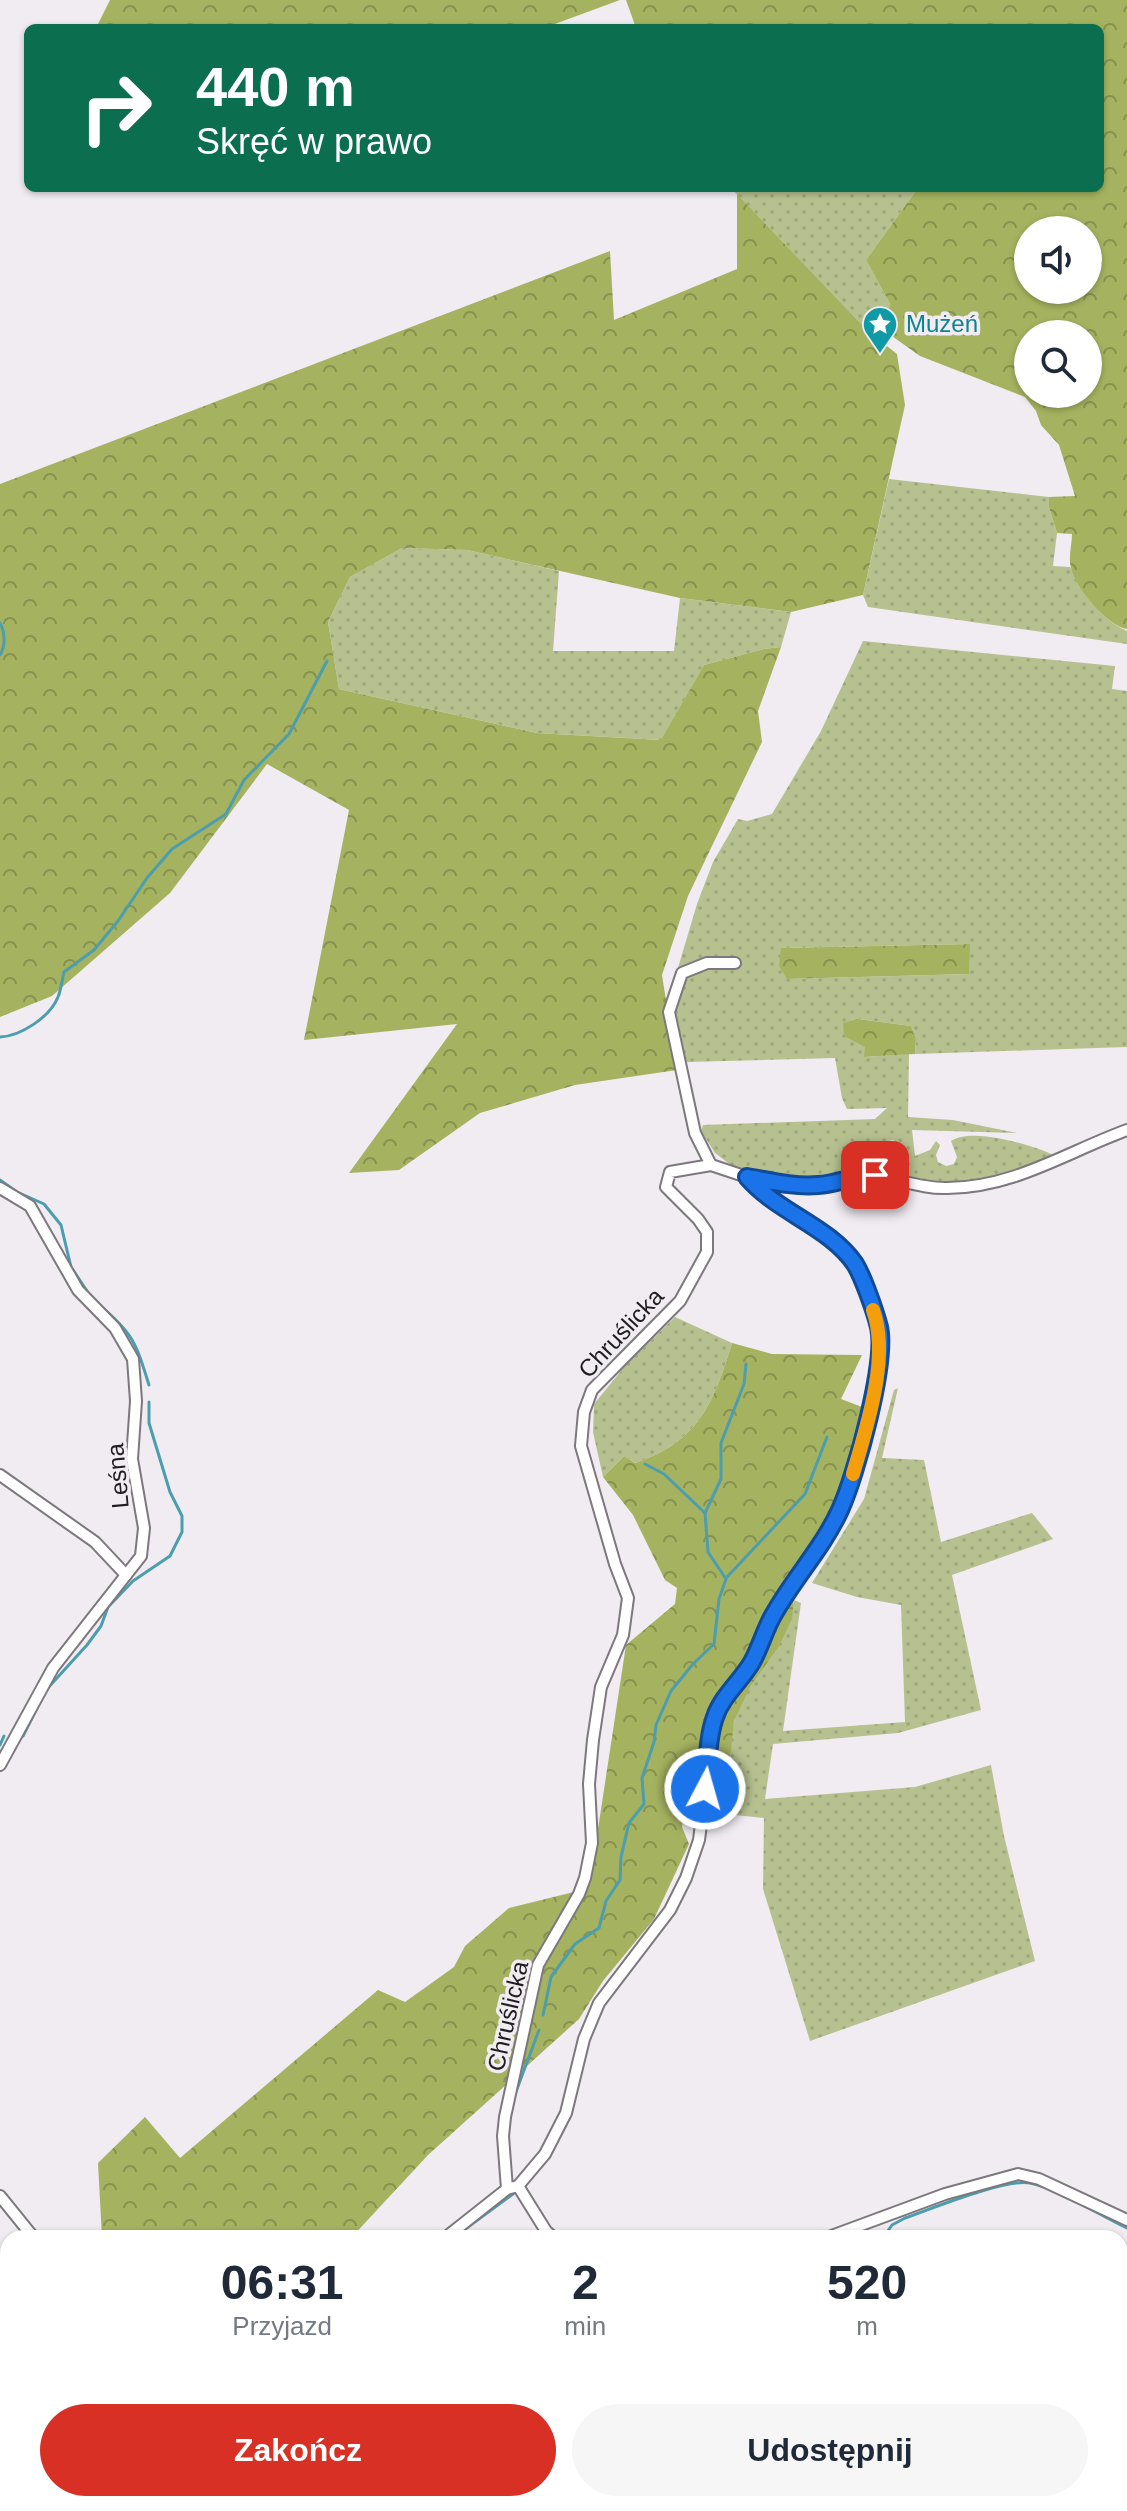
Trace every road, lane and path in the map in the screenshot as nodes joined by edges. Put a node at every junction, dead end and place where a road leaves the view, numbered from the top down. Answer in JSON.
{"nodes":[{"id":1,"x":735,"y":963,"type":"dead end"},
{"id":2,"x":1127,"y":1130,"type":"edge"},
{"id":3,"x":711,"y":1165,"type":"junction"},
{"id":4,"x":747,"y":1177,"type":"junction"},
{"id":5,"x":0,"y":1188,"type":"edge"},
{"id":6,"x":0,"y":1475,"type":"edge"},
{"id":7,"x":126,"y":1575,"type":"junction"},
{"id":8,"x":0,"y":1765,"type":"edge"},
{"id":9,"x":512,"y":2188,"type":"junction"},
{"id":10,"x":0,"y":2196,"type":"edge"},
{"id":11,"x":1127,"y":2220,"type":"edge"},
{"id":12,"x":28,"y":2230,"type":"edge"},
{"id":13,"x":456,"y":2230,"type":"edge"},
{"id":14,"x":545,"y":2230,"type":"edge"},
{"id":15,"x":848,"y":2230,"type":"edge"}],
"edges":[{"from":1,"to":3,"type":"street"},
{"from":2,"to":4,"type":"street"},
{"from":3,"to":4,"type":"street","name":"Chruślicka"},
{"from":3,"to":9,"type":"street","name":"Chruślicka"},
{"from":4,"to":9,"type":"street","name":"Chruślicka"},
{"from":5,"to":7,"type":"street","name":"Leśna"},
{"from":6,"to":7,"type":"street"},
{"from":7,"to":8,"type":"street","name":"Leśna"},
{"from":9,"to":13,"type":"street","name":"Chruślicka"},
{"from":9,"to":14,"type":"street"},
{"from":10,"to":12,"type":"street"},
{"from":11,"to":15,"type":"street"}]}
